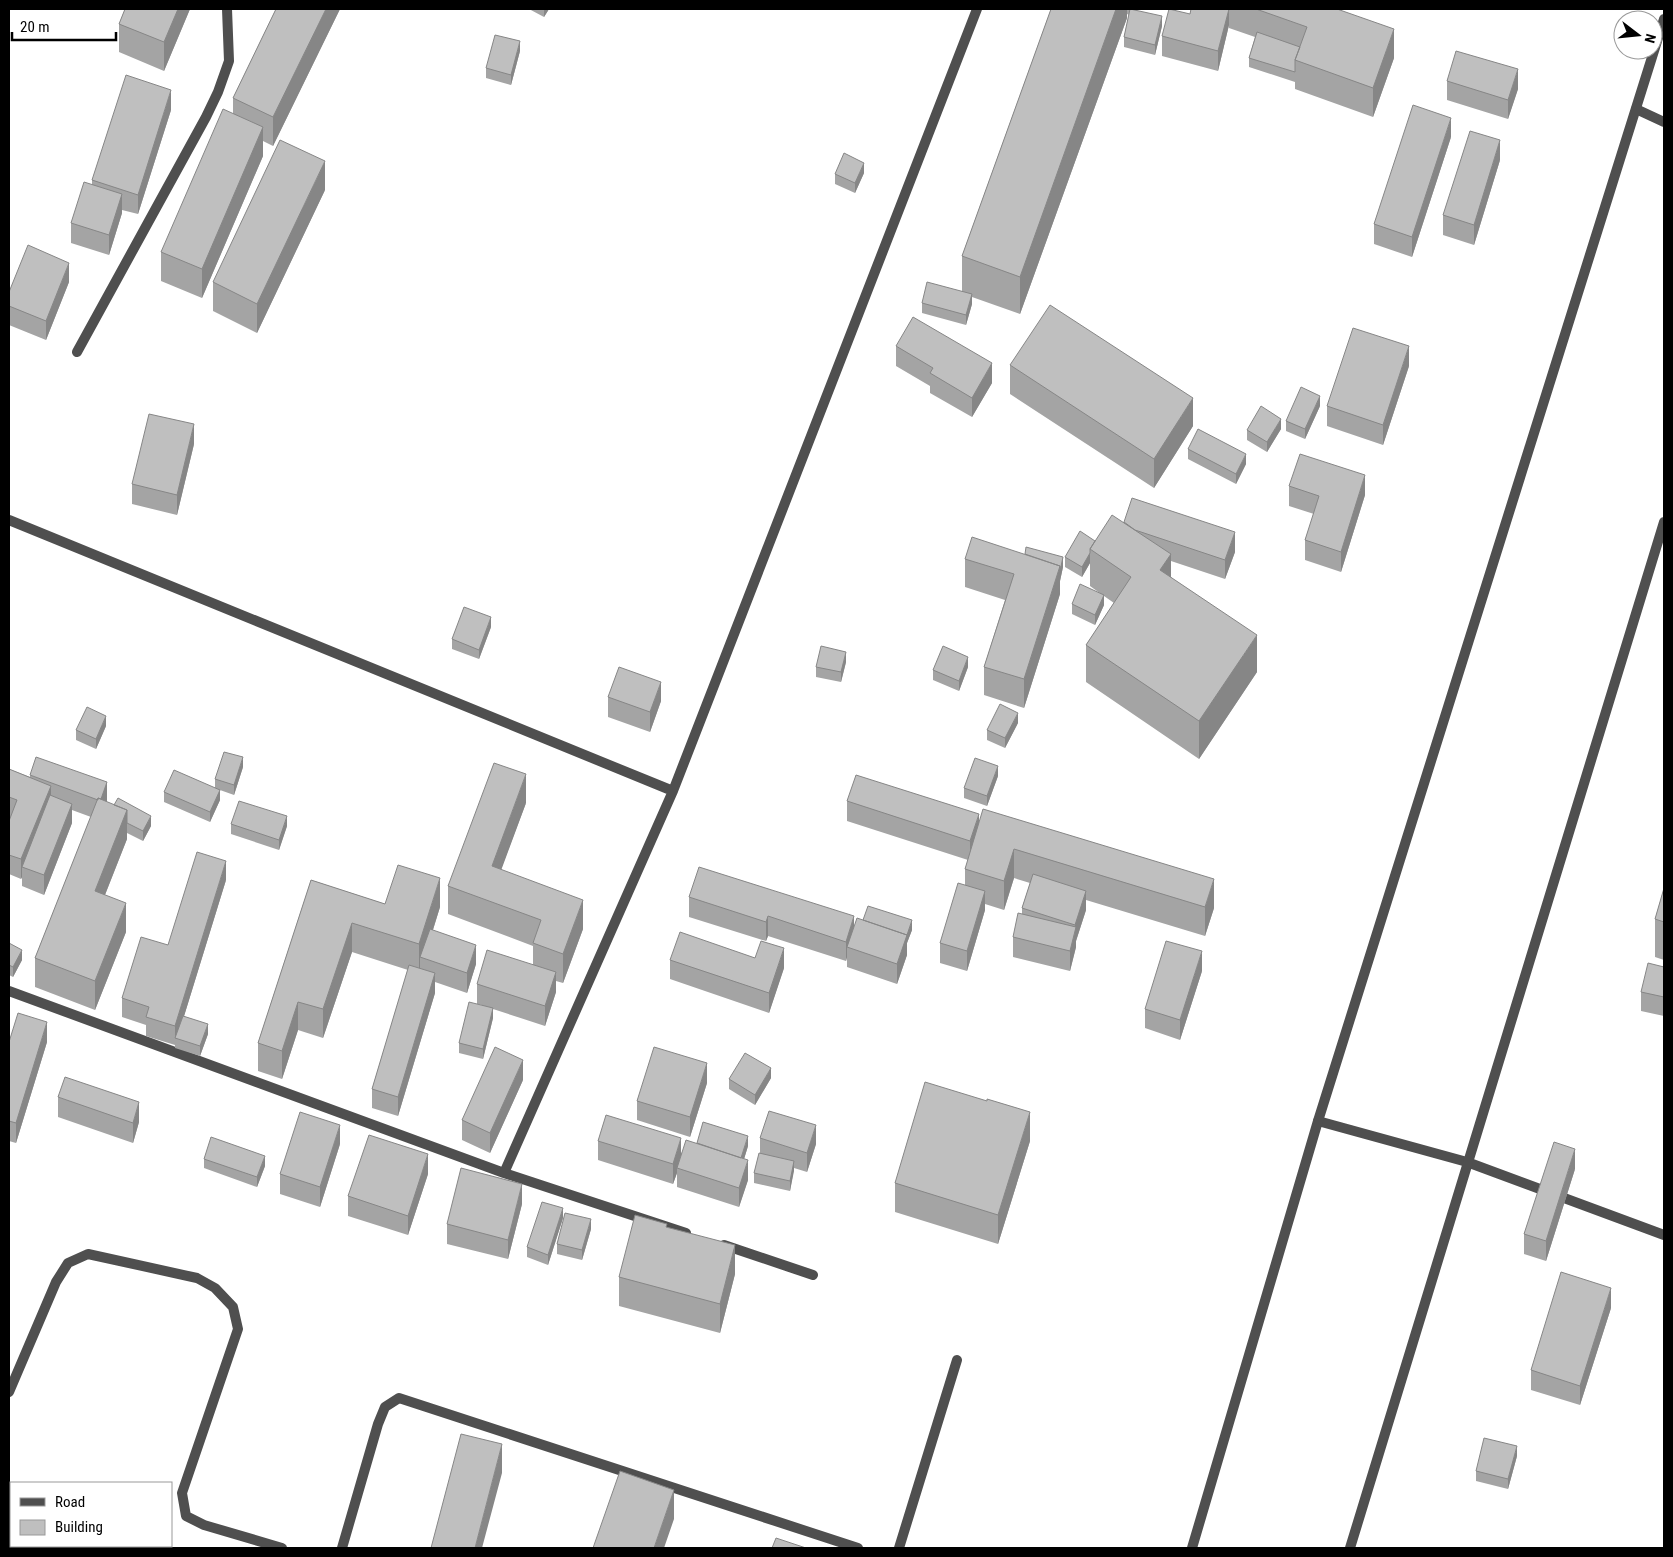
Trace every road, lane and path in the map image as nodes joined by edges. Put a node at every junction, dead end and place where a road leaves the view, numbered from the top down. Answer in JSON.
{"nodes":[{"id":1,"x":227,"y":9,"type":"edge"},
{"id":2,"x":977,"y":9,"type":"edge"},
{"id":3,"x":1664,"y":19,"type":"edge"},
{"id":4,"x":1636,"y":109,"type":"junction"},
{"id":5,"x":1664,"y":122,"type":"edge"},
{"id":6,"x":78,"y":352,"type":"dead end"},
{"id":7,"x":9,"y":520,"type":"edge"},
{"id":8,"x":1664,"y":522,"type":"edge"},
{"id":9,"x":673,"y":791,"type":"junction"},
{"id":10,"x":9,"y":992,"type":"edge"},
{"id":11,"x":1318,"y":1121,"type":"junction"},
{"id":12,"x":1467,"y":1162,"type":"junction"},
{"id":13,"x":504,"y":1173,"type":"junction"},
{"id":14,"x":692,"y":1234,"type":"edge"},
{"id":15,"x":1664,"y":1235,"type":"edge"},
{"id":16,"x":710,"y":1241,"type":"edge"},
{"id":17,"x":813,"y":1275,"type":"dead end"},
{"id":18,"x":957,"y":1360,"type":"dead end"},
{"id":19,"x":9,"y":1392,"type":"edge"},
{"id":20,"x":282,"y":1548,"type":"edge"},
{"id":21,"x":342,"y":1548,"type":"edge"},
{"id":22,"x":858,"y":1548,"type":"edge"},
{"id":23,"x":899,"y":1548,"type":"edge"},
{"id":24,"x":1192,"y":1548,"type":"edge"},
{"id":25,"x":1350,"y":1548,"type":"edge"}],
"edges":[{"from":1,"to":6,"type":"street"},
{"from":2,"to":9,"type":"street"},
{"from":3,"to":4,"type":"street"},
{"from":4,"to":5,"type":"street"},
{"from":4,"to":11,"type":"street"},
{"from":7,"to":9,"type":"street"},
{"from":8,"to":12,"type":"street"},
{"from":9,"to":13,"type":"street"},
{"from":10,"to":13,"type":"street"},
{"from":11,"to":12,"type":"street"},
{"from":11,"to":24,"type":"street"},
{"from":12,"to":15,"type":"street"},
{"from":12,"to":25,"type":"street"},
{"from":13,"to":14,"type":"street"},
{"from":16,"to":17,"type":"street"},
{"from":18,"to":23,"type":"street"},
{"from":19,"to":20,"type":"street"},
{"from":21,"to":22,"type":"street"}]}
